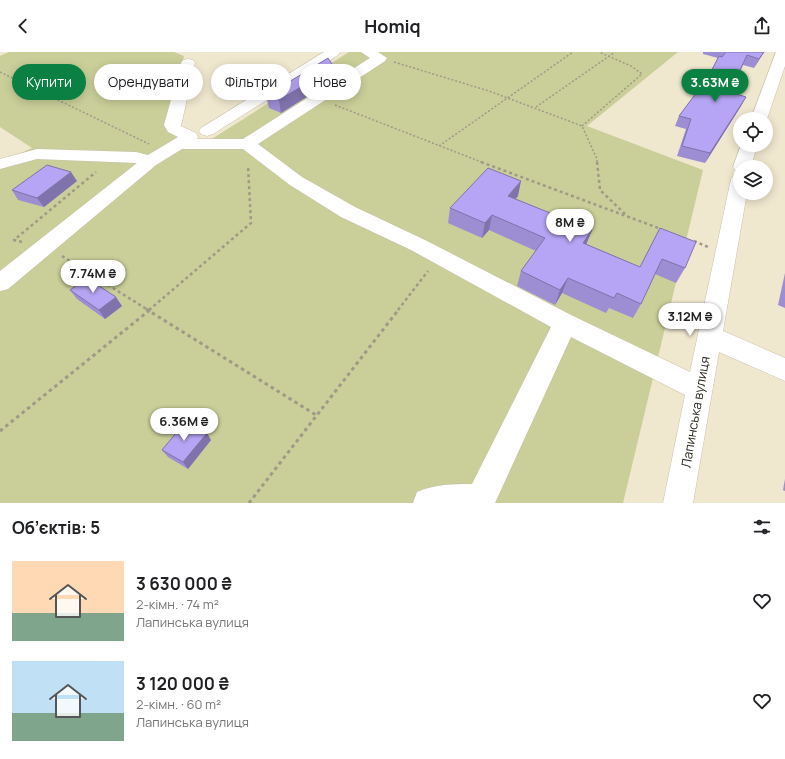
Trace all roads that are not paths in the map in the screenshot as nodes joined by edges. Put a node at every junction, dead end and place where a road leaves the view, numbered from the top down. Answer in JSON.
{"nodes":[{"id":1,"x":333,"y":52,"type":"edge"},
{"id":2,"x":783,"y":52,"type":"edge"},
{"id":3,"x":374,"y":55,"type":"edge"},
{"id":4,"x":187,"y":57,"type":"edge"},
{"id":5,"x":781,"y":69,"type":"edge"},
{"id":6,"x":762,"y":112,"type":"edge"},
{"id":7,"x":207,"y":131,"type":"dead end"},
{"id":8,"x":247,"y":144,"type":"junction"},
{"id":9,"x":173,"y":148,"type":"junction"},
{"id":10,"x":150,"y":161,"type":"junction"},
{"id":11,"x":0,"y":164,"type":"edge"},
{"id":12,"x":736,"y":200,"type":"edge"},
{"id":13,"x":0,"y":283,"type":"edge"},
{"id":14,"x":565,"y":323,"type":"junction"},
{"id":15,"x":709,"y":336,"type":"junction"},
{"id":16,"x":785,"y":370,"type":"edge"},
{"id":17,"x":700,"y":389,"type":"junction"},
{"id":18,"x":480,"y":501,"type":"edge"},
{"id":19,"x":428,"y":503,"type":"edge"},
{"id":20,"x":678,"y":503,"type":"edge"}],
"edges":[{"from":1,"to":7,"type":"street"},
{"from":2,"to":5,"type":"street"},
{"from":3,"to":8,"type":"street"},
{"from":4,"to":9,"type":"street"},
{"from":5,"to":6,"type":"street"},
{"from":8,"to":9,"type":"street"},
{"from":8,"to":14,"type":"street"},
{"from":9,"to":10,"type":"street"},
{"from":10,"to":11,"type":"street"},
{"from":10,"to":13,"type":"street"},
{"from":12,"to":15,"type":"street","name":"Лапинська вулиця"},
{"from":14,"to":17,"type":"street"},
{"from":14,"to":18,"type":"street"},
{"from":15,"to":16,"type":"street"},
{"from":15,"to":17,"type":"street","name":"Лапинська вулиця"},
{"from":17,"to":20,"type":"street","name":"Лапинська вулиця"},
{"from":18,"to":19,"type":"street"}]}
